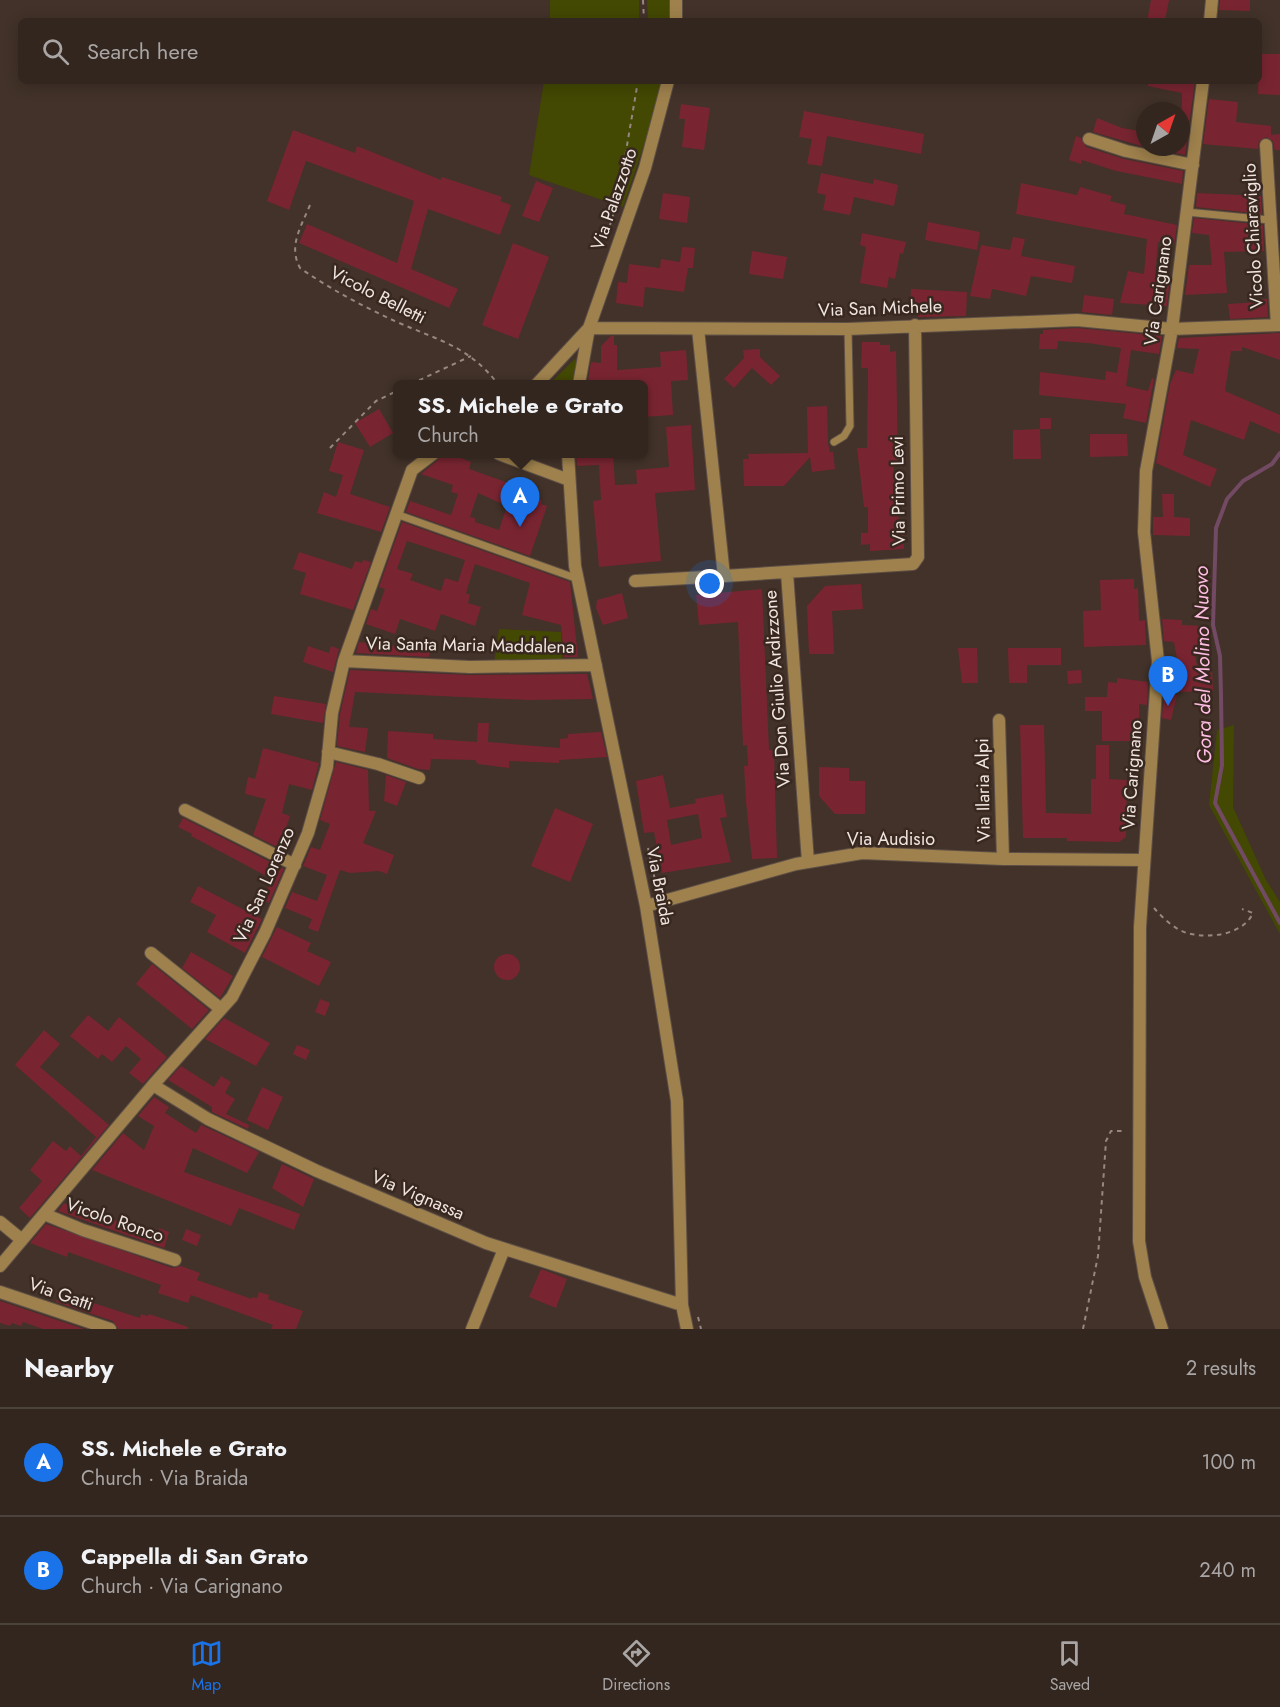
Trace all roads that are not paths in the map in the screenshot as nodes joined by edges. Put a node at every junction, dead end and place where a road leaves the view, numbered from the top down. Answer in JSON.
{"nodes":[{"id":1,"x":676,"y":0,"type":"edge"},
{"id":2,"x":1212,"y":0,"type":"edge"},
{"id":3,"x":676,"y":18,"type":"edge"},
{"id":4,"x":1210,"y":18,"type":"edge"},
{"id":5,"x":667,"y":84,"type":"edge"},
{"id":6,"x":1203,"y":84,"type":"edge"},
{"id":7,"x":1089,"y":139,"type":"dead end"},
{"id":8,"x":1266,"y":145,"type":"dead end"},
{"id":9,"x":1193,"y":165,"type":"junction"},
{"id":10,"x":1186,"y":212,"type":"junction"},
{"id":11,"x":1270,"y":220,"type":"junction"},
{"id":12,"x":915,"y":325,"type":"junction"},
{"id":13,"x":1278,"y":325,"type":"edge"},
{"id":14,"x":590,"y":328,"type":"junction"},
{"id":15,"x":698,"y":329,"type":"junction"},
{"id":16,"x":848,"y":329,"type":"junction"},
{"id":17,"x":1172,"y":329,"type":"junction"},
{"id":18,"x":541,"y":380,"type":"edge"},
{"id":19,"x":580,"y":380,"type":"edge"},
{"id":20,"x":834,"y":442,"type":"dead end"},
{"id":21,"x":426,"y":458,"type":"edge"},
{"id":22,"x":512,"y":458,"type":"edge"},
{"id":23,"x":568,"y":458,"type":"edge"},
{"id":24,"x":569,"y":480,"type":"junction"},
{"id":25,"x":396,"y":514,"type":"junction"},
{"id":26,"x":787,"y":573,"type":"junction"},
{"id":27,"x":724,"y":576,"type":"junction"},
{"id":28,"x":578,"y":579,"type":"junction"},
{"id":29,"x":635,"y":581,"type":"dead end"},
{"id":30,"x":344,"y":661,"type":"junction"},
{"id":31,"x":596,"y":665,"type":"junction"},
{"id":32,"x":999,"y":720,"type":"dead end"},
{"id":33,"x":328,"y":752,"type":"junction"},
{"id":34,"x":419,"y":778,"type":"dead end"},
{"id":35,"x":185,"y":810,"type":"dead end"},
{"id":36,"x":1003,"y":859,"type":"junction"},
{"id":37,"x":1143,"y":860,"type":"junction"},
{"id":38,"x":807,"y":862,"type":"junction"},
{"id":39,"x":295,"y":866,"type":"junction"},
{"id":40,"x":646,"y":906,"type":"junction"},
{"id":41,"x":152,"y":953,"type":"dead end"},
{"id":42,"x":221,"y":1009,"type":"junction"},
{"id":43,"x":153,"y":1085,"type":"junction"},
{"id":44,"x":44,"y":1214,"type":"junction"},
{"id":45,"x":0,"y":1222,"type":"edge"},
{"id":46,"x":22,"y":1240,"type":"junction"},
{"id":47,"x":504,"y":1249,"type":"junction"},
{"id":48,"x":175,"y":1260,"type":"dead end"},
{"id":49,"x":0,"y":1266,"type":"edge"},
{"id":50,"x":0,"y":1292,"type":"edge"},
{"id":51,"x":682,"y":1305,"type":"junction"},
{"id":52,"x":110,"y":1329,"type":"edge"},
{"id":53,"x":472,"y":1329,"type":"edge"},
{"id":54,"x":687,"y":1329,"type":"edge"},
{"id":55,"x":1162,"y":1329,"type":"edge"}],
"edges":[{"from":1,"to":3,"type":"street"},
{"from":2,"to":4,"type":"street"},
{"from":5,"to":14,"type":"street","name":"Via Palazzotto"},
{"from":6,"to":9,"type":"street","name":"Via Carignano"},
{"from":7,"to":9,"type":"street"},
{"from":8,"to":11,"type":"street","name":"Vicolo Chiaraviglio"},
{"from":9,"to":10,"type":"street","name":"Via Carignano"},
{"from":10,"to":11,"type":"lane"},
{"from":10,"to":17,"type":"street","name":"Via Carignano"},
{"from":11,"to":13,"type":"street","name":"Vicolo Chiaraviglio"},
{"from":12,"to":16,"type":"street","name":"Via San Michele"},
{"from":12,"to":17,"type":"street","name":"Via San Michele"},
{"from":12,"to":26,"type":"street","name":"Via Primo Levi"},
{"from":13,"to":17,"type":"street","name":"Via San Michele"},
{"from":14,"to":15,"type":"street","name":"Via San Michele"},
{"from":14,"to":18,"type":"street"},
{"from":14,"to":19,"type":"street"},
{"from":15,"to":16,"type":"street","name":"Via San Michele"},
{"from":15,"to":27,"type":"street"},
{"from":16,"to":20,"type":"lane"},
{"from":17,"to":37,"type":"street","name":"Via Carignano"},
{"from":21,"to":25,"type":"street","name":"Via San Lorenzo"},
{"from":22,"to":24,"type":"street"},
{"from":23,"to":24,"type":"street","name":"Via Braida"},
{"from":24,"to":28,"type":"street","name":"Via Braida"},
{"from":25,"to":28,"type":"lane"},
{"from":25,"to":30,"type":"street","name":"Via San Lorenzo"},
{"from":26,"to":27,"type":"street","name":"Via Don Giulio Ardizzone"},
{"from":26,"to":38,"type":"street","name":"Via Don Giulio Ardizzone"},
{"from":27,"to":29,"type":"street","name":"Via Don Giulio Ardizzone"},
{"from":28,"to":31,"type":"street","name":"Via Braida"},
{"from":30,"to":31,"type":"street","name":"Via Santa Maria Maddalena"},
{"from":30,"to":33,"type":"street","name":"Via San Lorenzo"},
{"from":31,"to":40,"type":"street","name":"Via Braida"},
{"from":32,"to":36,"type":"street","name":"Via Ilaria Alpi"},
{"from":33,"to":34,"type":"street"},
{"from":33,"to":39,"type":"street","name":"Via San Lorenzo"},
{"from":35,"to":39,"type":"street"},
{"from":36,"to":37,"type":"street","name":"Via Audisio"},
{"from":36,"to":38,"type":"street","name":"Via Audisio"},
{"from":37,"to":55,"type":"street","name":"Via Carignano"},
{"from":38,"to":40,"type":"street","name":"Via Audisio"},
{"from":39,"to":42,"type":"street","name":"Via San Lorenzo"},
{"from":40,"to":51,"type":"street","name":"Via Braida"},
{"from":41,"to":42,"type":"street"},
{"from":42,"to":43,"type":"street","name":"Via San Lorenzo"},
{"from":43,"to":44,"type":"street","name":"Via San Lorenzo"},
{"from":43,"to":47,"type":"street","name":"Via Vignassa"},
{"from":44,"to":46,"type":"street","name":"Via San Lorenzo"},
{"from":44,"to":48,"type":"street","name":"Vicolo Ronco"},
{"from":45,"to":46,"type":"street"},
{"from":46,"to":49,"type":"street","name":"Via San Lorenzo"},
{"from":47,"to":51,"type":"street","name":"Via Vignassa"},
{"from":47,"to":53,"type":"street"},
{"from":50,"to":52,"type":"street","name":"Via Gatti"},
{"from":51,"to":54,"type":"street","name":"Via Braida"}]}
